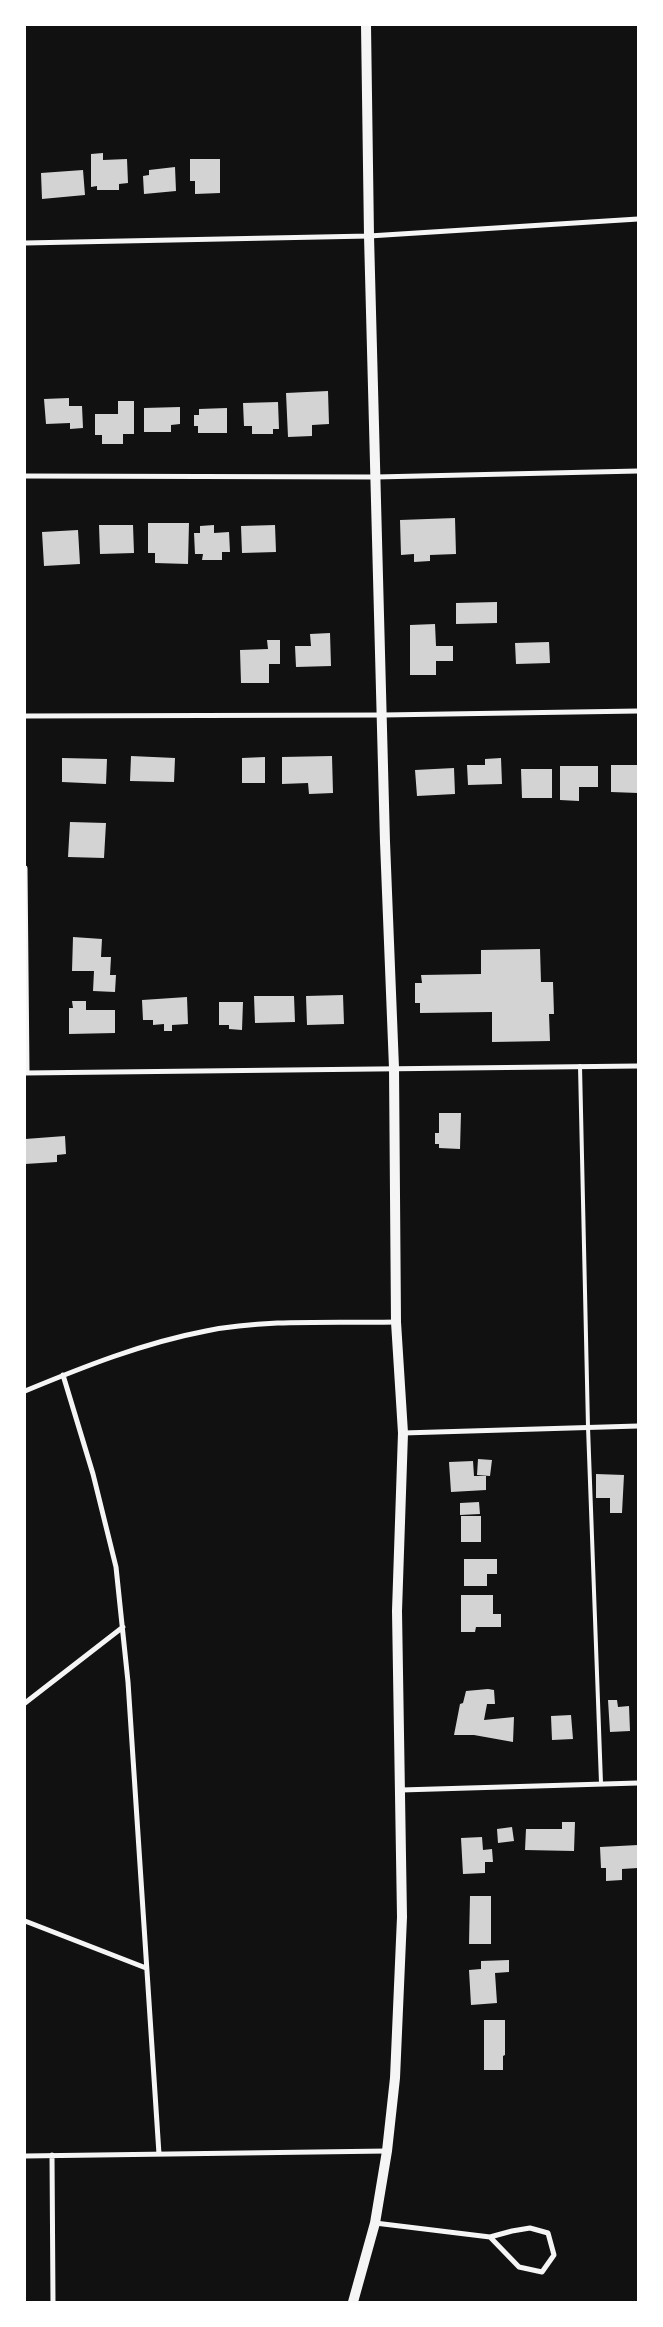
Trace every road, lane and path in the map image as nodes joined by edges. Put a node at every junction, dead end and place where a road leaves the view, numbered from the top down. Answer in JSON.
{"nodes":[{"id":1,"x":366,"y":25,"type":"edge"},
{"id":2,"x":638,"y":219,"type":"edge"},
{"id":3,"x":369,"y":236,"type":"junction"},
{"id":4,"x":25,"y":243,"type":"edge"},
{"id":5,"x":638,"y":471,"type":"edge"},
{"id":6,"x":25,"y":476,"type":"edge"},
{"id":7,"x":376,"y":477,"type":"junction"},
{"id":8,"x":638,"y":711,"type":"edge"},
{"id":9,"x":383,"y":715,"type":"junction"},
{"id":10,"x":25,"y":716,"type":"edge"},
{"id":11,"x":25,"y":868,"type":"edge"},
{"id":12,"x":580,"y":1066,"type":"junction"},
{"id":13,"x":638,"y":1066,"type":"edge"},
{"id":14,"x":394,"y":1068,"type":"junction"},
{"id":15,"x":26,"y":1073,"type":"edge"},
{"id":16,"x":396,"y":1322,"type":"junction"},
{"id":17,"x":63,"y":1375,"type":"junction"},
{"id":18,"x":25,"y":1391,"type":"edge"},
{"id":19,"x":638,"y":1426,"type":"edge"},
{"id":20,"x":588,"y":1428,"type":"junction"},
{"id":21,"x":403,"y":1434,"type":"junction"},
{"id":22,"x":123,"y":1627,"type":"junction"},
{"id":23,"x":25,"y":1703,"type":"edge"},
{"id":24,"x":638,"y":1783,"type":"edge"},
{"id":25,"x":601,"y":1784,"type":"junction"},
{"id":26,"x":401,"y":1790,"type":"junction"},
{"id":27,"x":25,"y":1921,"type":"edge"},
{"id":28,"x":146,"y":1968,"type":"junction"},
{"id":29,"x":387,"y":2151,"type":"junction"},
{"id":30,"x":159,"y":2154,"type":"junction"},
{"id":31,"x":25,"y":2156,"type":"edge"},
{"id":32,"x":52,"y":2156,"type":"junction"},
{"id":33,"x":375,"y":2223,"type":"junction"},
{"id":34,"x":490,"y":2237,"type":"junction"},
{"id":35,"x":53,"y":2302,"type":"edge"},
{"id":36,"x":353,"y":2302,"type":"edge"}],
"edges":[{"from":1,"to":3,"type":"main road"},
{"from":2,"to":3,"type":"street"},
{"from":3,"to":4,"type":"street"},
{"from":3,"to":7,"type":"main road"},
{"from":5,"to":7,"type":"street"},
{"from":6,"to":7,"type":"street"},
{"from":7,"to":9,"type":"main road"},
{"from":8,"to":9,"type":"street"},
{"from":9,"to":10,"type":"street"},
{"from":9,"to":14,"type":"main road"},
{"from":11,"to":15,"type":"street"},
{"from":12,"to":13,"type":"street"},
{"from":12,"to":14,"type":"street"},
{"from":12,"to":20,"type":"lane"},
{"from":14,"to":15,"type":"street"},
{"from":14,"to":16,"type":"main road"},
{"from":16,"to":17,"type":"street"},
{"from":16,"to":21,"type":"main road"},
{"from":17,"to":18,"type":"street"},
{"from":17,"to":22,"type":"street"},
{"from":19,"to":20,"type":"street"},
{"from":20,"to":21,"type":"street"},
{"from":20,"to":25,"type":"lane"},
{"from":21,"to":26,"type":"main road"},
{"from":22,"to":23,"type":"street"},
{"from":22,"to":28,"type":"street"},
{"from":24,"to":25,"type":"street"},
{"from":25,"to":26,"type":"street"},
{"from":26,"to":29,"type":"main road"},
{"from":27,"to":28,"type":"street"},
{"from":28,"to":30,"type":"street"},
{"from":29,"to":30,"type":"street"},
{"from":29,"to":33,"type":"main road"},
{"from":30,"to":32,"type":"street"},
{"from":31,"to":32,"type":"street"},
{"from":32,"to":35,"type":"street"},
{"from":33,"to":34,"type":"street"},
{"from":33,"to":36,"type":"main road"},
{"from":34,"to":34,"type":"street"}]}
